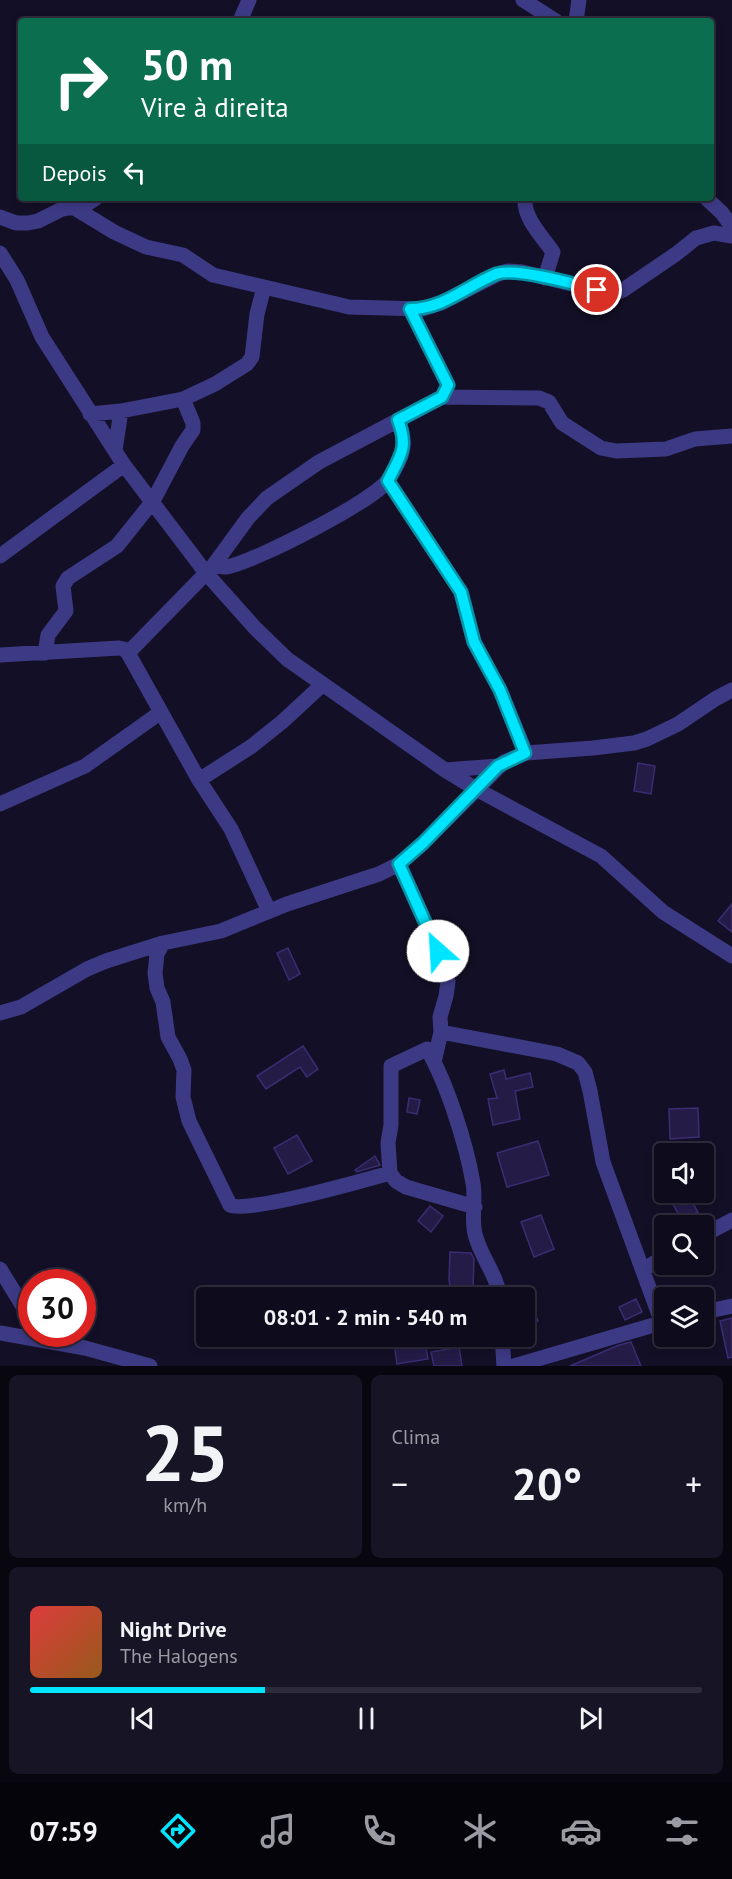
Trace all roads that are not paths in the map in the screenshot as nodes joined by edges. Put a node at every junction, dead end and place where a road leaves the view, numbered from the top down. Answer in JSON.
{"nodes":[{"id":1,"x":249,"y":0,"type":"edge"},
{"id":2,"x":523,"y":0,"type":"edge"},
{"id":3,"x":579,"y":0,"type":"edge"},
{"id":4,"x":241,"y":18,"type":"edge"},
{"id":5,"x":551,"y":18,"type":"edge"},
{"id":6,"x":576,"y":18,"type":"edge"},
{"id":7,"x":92,"y":201,"type":"edge"},
{"id":8,"x":525,"y":201,"type":"edge"},
{"id":9,"x":709,"y":201,"type":"edge"},
{"id":10,"x":78,"y":210,"type":"junction"},
{"id":11,"x":0,"y":217,"type":"edge"},
{"id":12,"x":732,"y":227,"type":"edge"},
{"id":13,"x":732,"y":236,"type":"edge"},
{"id":14,"x":0,"y":253,"type":"edge"},
{"id":15,"x":545,"y":278,"type":"junction"},
{"id":16,"x":264,"y":287,"type":"junction"},
{"id":17,"x":410,"y":309,"type":"junction"},
{"id":18,"x":442,"y":397,"type":"junction"},
{"id":19,"x":183,"y":399,"type":"junction"},
{"id":20,"x":121,"y":411,"type":"junction"},
{"id":21,"x":90,"y":414,"type":"junction"},
{"id":22,"x":398,"y":420,"type":"junction"},
{"id":23,"x":732,"y":436,"type":"edge"},
{"id":24,"x":115,"y":450,"type":"junction"},
{"id":25,"x":124,"y":465,"type":"junction"},
{"id":26,"x":388,"y":481,"type":"junction"},
{"id":27,"x":153,"y":501,"type":"junction"},
{"id":28,"x":0,"y":556,"type":"edge"},
{"id":29,"x":210,"y":569,"type":"junction"},
{"id":30,"x":45,"y":653,"type":"junction"},
{"id":31,"x":128,"y":653,"type":"junction"},
{"id":32,"x":0,"y":655,"type":"edge"},
{"id":33,"x":322,"y":685,"type":"junction"},
{"id":34,"x":729,"y":696,"type":"edge"},
{"id":35,"x":161,"y":712,"type":"junction"},
{"id":36,"x":525,"y":753,"type":"junction"},
{"id":37,"x":498,"y":766,"type":"junction"},
{"id":38,"x":445,"y":770,"type":"junction"},
{"id":39,"x":199,"y":780,"type":"junction"},
{"id":40,"x":476,"y":789,"type":"junction"},
{"id":41,"x":0,"y":804,"type":"edge"},
{"id":42,"x":399,"y":864,"type":"junction"},
{"id":43,"x":269,"y":911,"type":"junction"},
{"id":44,"x":163,"y":943,"type":"junction"},
{"id":45,"x":732,"y":956,"type":"edge"},
{"id":46,"x":0,"y":1013,"type":"edge"},
{"id":47,"x":441,"y":1032,"type":"junction"},
{"id":48,"x":434,"y":1062,"type":"junction"},
{"id":49,"x":390,"y":1173,"type":"junction"},
{"id":50,"x":475,"y":1207,"type":"junction"},
{"id":51,"x":728,"y":1225,"type":"edge"},
{"id":52,"x":714,"y":1231,"type":"edge"},
{"id":53,"x":654,"y":1263,"type":"edge"},
{"id":54,"x":0,"y":1269,"type":"edge"},
{"id":55,"x":643,"y":1270,"type":"junction"},
{"id":56,"x":497,"y":1287,"type":"edge"},
{"id":57,"x":18,"y":1298,"type":"edge"},
{"id":58,"x":654,"y":1299,"type":"edge"},
{"id":59,"x":732,"y":1305,"type":"edge"},
{"id":60,"x":714,"y":1310,"type":"edge"},
{"id":61,"x":654,"y":1325,"type":"edge"},
{"id":62,"x":0,"y":1333,"type":"edge"},
{"id":63,"x":18,"y":1335,"type":"edge"},
{"id":64,"x":81,"y":1347,"type":"edge"},
{"id":65,"x":503,"y":1347,"type":"edge"},
{"id":66,"x":560,"y":1359,"type":"edge"},
{"id":67,"x":150,"y":1366,"type":"edge"},
{"id":68,"x":504,"y":1366,"type":"edge"},
{"id":69,"x":514,"y":1366,"type":"edge"}],
"edges":[{"from":1,"to":4,"type":"street"},
{"from":2,"to":5,"type":"street"},
{"from":3,"to":6,"type":"street"},
{"from":7,"to":10,"type":"street"},
{"from":8,"to":15,"type":"street"},
{"from":9,"to":12,"type":"street"},
{"from":10,"to":11,"type":"street"},
{"from":10,"to":16,"type":"street"},
{"from":13,"to":15,"type":"street"},
{"from":14,"to":21,"type":"street"},
{"from":15,"to":17,"type":"street"},
{"from":16,"to":17,"type":"street"},
{"from":16,"to":19,"type":"street"},
{"from":17,"to":18,"type":"street"},
{"from":18,"to":22,"type":"street"},
{"from":18,"to":23,"type":"street"},
{"from":19,"to":20,"type":"street"},
{"from":19,"to":27,"type":"street"},
{"from":20,"to":21,"type":"street"},
{"from":20,"to":24,"type":"street"},
{"from":21,"to":24,"type":"street"},
{"from":22,"to":26,"type":"street"},
{"from":22,"to":29,"type":"street"},
{"from":24,"to":25,"type":"street"},
{"from":25,"to":27,"type":"street"},
{"from":25,"to":28,"type":"street"},
{"from":26,"to":29,"type":"street"},
{"from":26,"to":36,"type":"street"},
{"from":27,"to":29,"type":"street"},
{"from":27,"to":30,"type":"street"},
{"from":29,"to":31,"type":"street"},
{"from":29,"to":33,"type":"street"},
{"from":30,"to":31,"type":"street"},
{"from":30,"to":32,"type":"street"},
{"from":31,"to":35,"type":"street"},
{"from":33,"to":38,"type":"street"},
{"from":33,"to":39,"type":"street"},
{"from":34,"to":36,"type":"street"},
{"from":35,"to":39,"type":"street"},
{"from":35,"to":41,"type":"street"},
{"from":36,"to":37,"type":"street"},
{"from":37,"to":38,"type":"street"},
{"from":37,"to":40,"type":"street"},
{"from":38,"to":40,"type":"street"},
{"from":39,"to":43,"type":"street"},
{"from":40,"to":42,"type":"street"},
{"from":40,"to":45,"type":"street"},
{"from":42,"to":43,"type":"street"},
{"from":42,"to":47,"type":"street"},
{"from":43,"to":44,"type":"street"},
{"from":44,"to":46,"type":"street"},
{"from":44,"to":49,"type":"street"},
{"from":47,"to":48,"type":"street"},
{"from":47,"to":55,"type":"street"},
{"from":48,"to":49,"type":"street"},
{"from":48,"to":50,"type":"street"},
{"from":49,"to":50,"type":"street"},
{"from":50,"to":56,"type":"street"},
{"from":51,"to":52,"type":"street"},
{"from":53,"to":55,"type":"street"},
{"from":54,"to":57,"type":"street"},
{"from":55,"to":58,"type":"street"},
{"from":59,"to":60,"type":"street"},
{"from":61,"to":66,"type":"street"},
{"from":62,"to":63,"type":"street"},
{"from":64,"to":67,"type":"street"},
{"from":65,"to":68,"type":"street"},
{"from":66,"to":69,"type":"street"}]}
